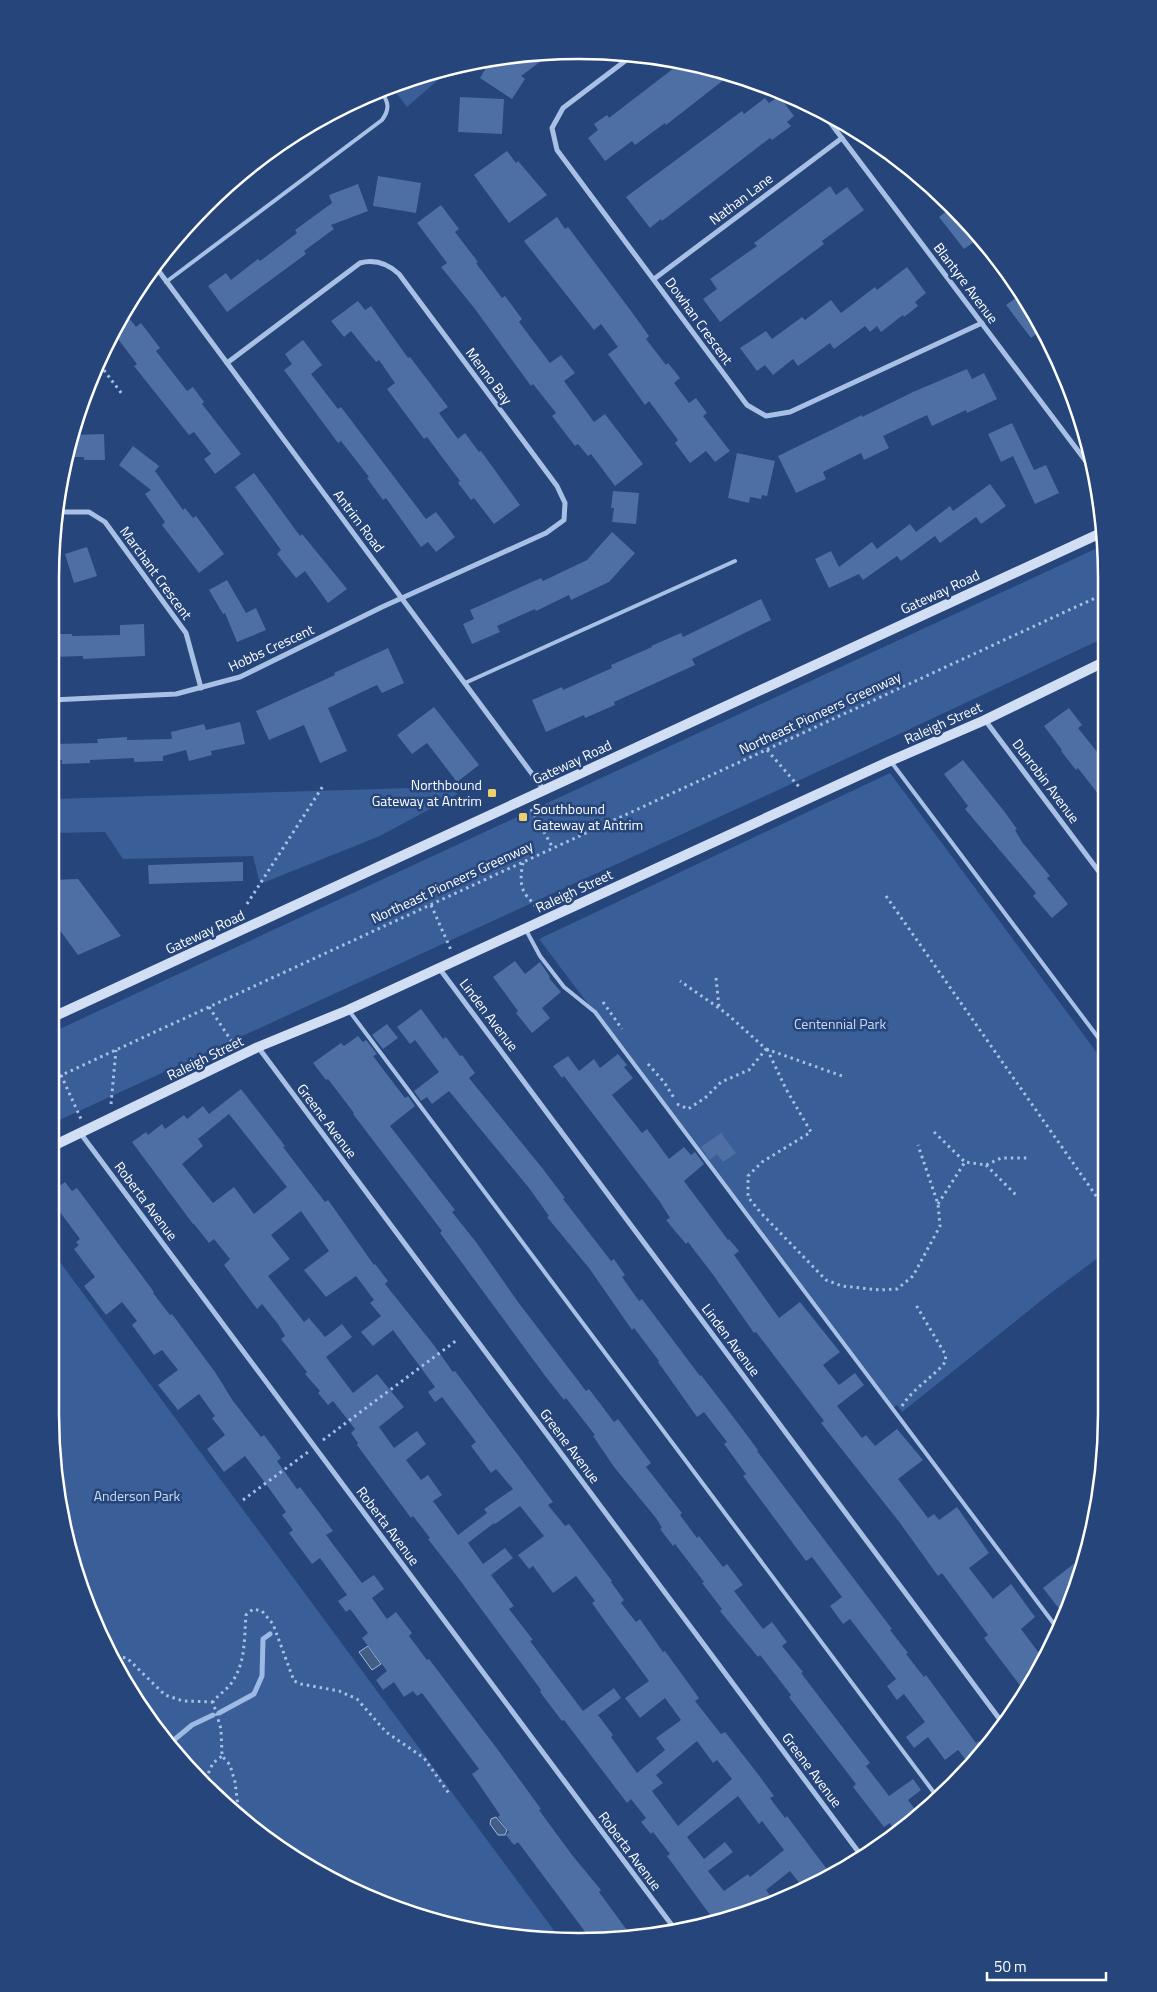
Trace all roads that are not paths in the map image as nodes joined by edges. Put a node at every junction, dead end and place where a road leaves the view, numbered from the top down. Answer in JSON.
{"nodes":[{"id":1,"x":625,"y":61,"type":"edge"},
{"id":2,"x":384,"y":96,"type":"edge"},
{"id":3,"x":832,"y":125,"type":"edge"},
{"id":4,"x":842,"y":138,"type":"junction"},
{"id":5,"x":159,"y":272,"type":"edge"},
{"id":6,"x":654,"y":279,"type":"junction"},
{"id":7,"x":166,"y":282,"type":"junction"},
{"id":8,"x":982,"y":323,"type":"junction"},
{"id":9,"x":226,"y":363,"type":"junction"},
{"id":10,"x":1084,"y":459,"type":"edge"},
{"id":11,"x":63,"y":512,"type":"edge"},
{"id":12,"x":1096,"y":536,"type":"edge"},
{"id":13,"x":735,"y":561,"type":"dead end"},
{"id":14,"x":402,"y":599,"type":"junction"},
{"id":15,"x":1096,"y":666,"type":"joint"},
{"id":16,"x":1098,"y":669,"type":"edge"},
{"id":17,"x":465,"y":683,"type":"junction"},
{"id":18,"x":201,"y":688,"type":"junction"},
{"id":19,"x":59,"y":700,"type":"edge"},
{"id":20,"x":986,"y":720,"type":"junction"},
{"id":21,"x":890,"y":761,"type":"junction"},
{"id":22,"x":544,"y":790,"type":"junction"},
{"id":23,"x":1098,"y":870,"type":"edge"},
{"id":24,"x":525,"y":928,"type":"junction"},
{"id":25,"x":439,"y":968,"type":"junction"},
{"id":26,"x":348,"y":1010,"type":"junction"},
{"id":27,"x":59,"y":1014,"type":"edge"},
{"id":28,"x":1098,"y":1037,"type":"edge"},
{"id":29,"x":258,"y":1047,"type":"junction"},
{"id":30,"x":84,"y":1132,"type":"junction"},
{"id":31,"x":59,"y":1143,"type":"edge"},
{"id":32,"x":1054,"y":1624,"type":"edge"},
{"id":33,"x":999,"y":1719,"type":"edge"},
{"id":34,"x":934,"y":1792,"type":"edge"},
{"id":35,"x":858,"y":1851,"type":"edge"},
{"id":36,"x":671,"y":1925,"type":"edge"}],
"edges":[{"from":1,"to":6,"type":"street","name":"Dowhan Crescent"},
{"from":2,"to":7,"type":"lane"},
{"from":3,"to":4,"type":"street","name":"Blantyre Avenue"},
{"from":4,"to":6,"type":"street","name":"Nathan Lane"},
{"from":4,"to":8,"type":"street","name":"Blantyre Avenue"},
{"from":5,"to":7,"type":"street","name":"Antrim Road"},
{"from":6,"to":8,"type":"street","name":"Dowhan Crescent"},
{"from":7,"to":9,"type":"street","name":"Antrim Road"},
{"from":8,"to":10,"type":"street","name":"Blantyre Avenue"},
{"from":9,"to":14,"type":"street","name":"Antrim Road"},
{"from":9,"to":14,"type":"street","name":"Menno Bay"},
{"from":11,"to":18,"type":"street","name":"Marchant Crescent"},
{"from":12,"to":22,"type":"street","name":"Gateway Road"},
{"from":13,"to":17,"type":"lane"},
{"from":14,"to":17,"type":"street","name":"Antrim Road"},
{"from":14,"to":18,"type":"street","name":"Hobbs Crescent"},
{"from":15,"to":16,"type":"lane"},
{"from":15,"to":20,"type":"street","name":"Raleigh Street"},
{"from":17,"to":22,"type":"street","name":"Antrim Road"},
{"from":18,"to":19,"type":"street","name":"Hobbs Crescent"},
{"from":20,"to":21,"type":"street","name":"Raleigh Street"},
{"from":20,"to":23,"type":"street","name":"Dunrobin Avenue"},
{"from":21,"to":24,"type":"street","name":"Raleigh Street"},
{"from":21,"to":28,"type":"lane"},
{"from":22,"to":27,"type":"street","name":"Gateway Road"},
{"from":24,"to":25,"type":"street","name":"Raleigh Street"},
{"from":24,"to":32,"type":"lane"},
{"from":25,"to":26,"type":"street","name":"Raleigh Street"},
{"from":25,"to":33,"type":"street","name":"Linden Avenue"},
{"from":26,"to":29,"type":"street","name":"Raleigh Street"},
{"from":26,"to":34,"type":"lane"},
{"from":29,"to":30,"type":"street","name":"Raleigh Street"},
{"from":29,"to":35,"type":"street","name":"Greene Avenue"},
{"from":30,"to":31,"type":"street","name":"Raleigh Street"},
{"from":30,"to":36,"type":"street","name":"Roberta Avenue"}]}
